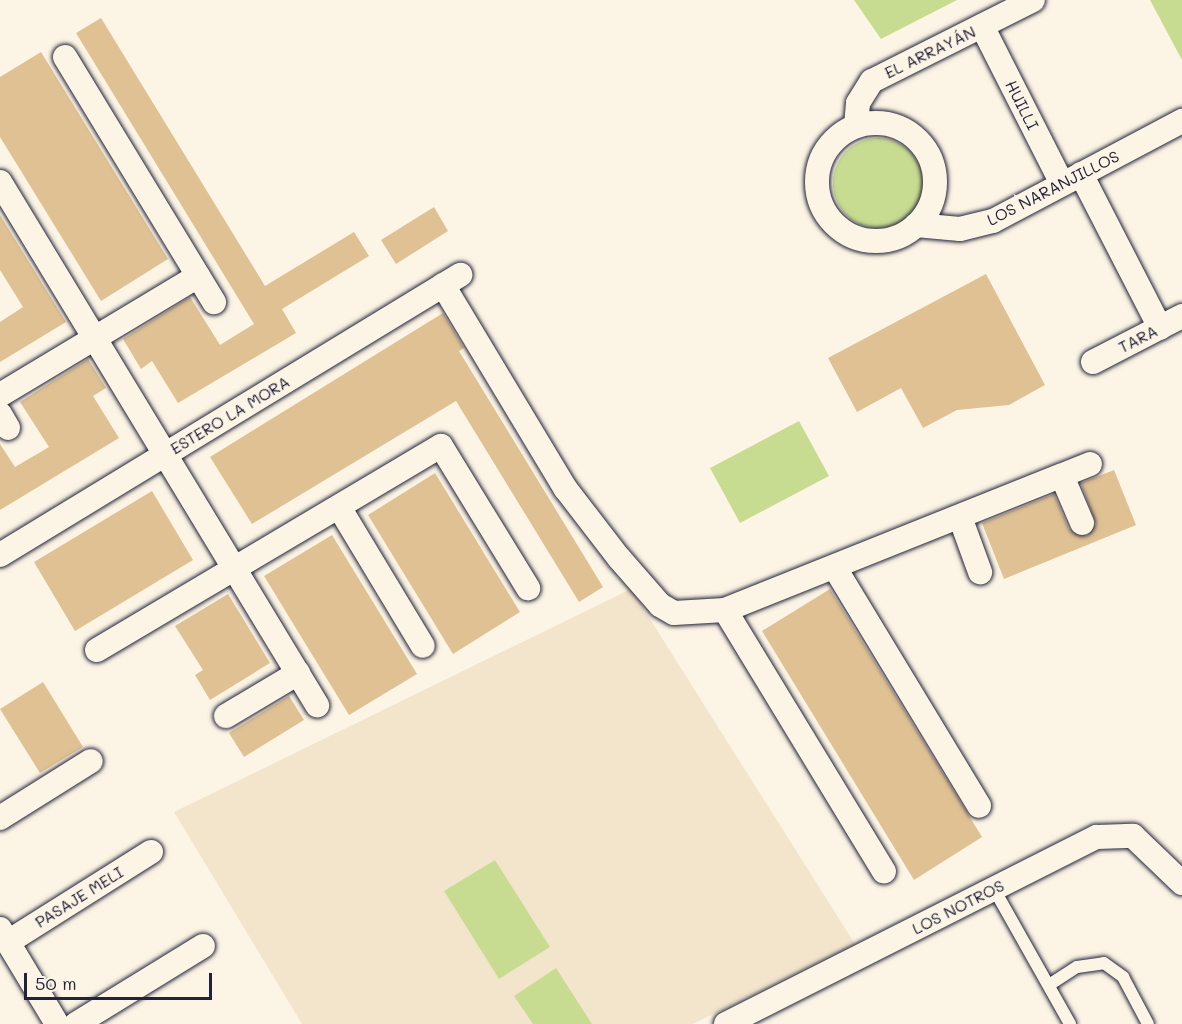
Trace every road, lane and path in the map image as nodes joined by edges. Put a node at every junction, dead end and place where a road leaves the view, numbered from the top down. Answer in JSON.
{"nodes":[{"id":1,"x":1033,"y":0,"type":"edge"},
{"id":2,"x":982,"y":26,"type":"junction"},
{"id":3,"x":65,"y":57,"type":"dead end"},
{"id":4,"x":1182,"y":121,"type":"edge"},
{"id":5,"x":856,"y":126,"type":"junction"},
{"id":6,"x":1072,"y":179,"type":"junction"},
{"id":7,"x":0,"y":182,"type":"edge"},
{"id":8,"x":916,"y":225,"type":"junction"},
{"id":9,"x":198,"y":276,"type":"junction"},
{"id":10,"x":214,"y":302,"type":"dead end"},
{"id":11,"x":1182,"y":316,"type":"edge"},
{"id":12,"x":1160,"y":328,"type":"junction"},
{"id":13,"x":95,"y":338,"type":"junction"},
{"id":14,"x":1094,"y":362,"type":"dead end"},
{"id":15,"x":0,"y":395,"type":"edge"},
{"id":16,"x":165,"y":454,"type":"junction"},
{"id":17,"x":1090,"y":464,"type":"dead end"},
{"id":18,"x":1062,"y":476,"type":"junction"},
{"id":19,"x":339,"y":507,"type":"junction"},
{"id":20,"x":960,"y":517,"type":"junction"},
{"id":21,"x":1082,"y":523,"type":"dead end"},
{"id":22,"x":0,"y":555,"type":"edge"},
{"id":23,"x":835,"y":568,"type":"junction"},
{"id":24,"x":234,"y":569,"type":"junction"},
{"id":25,"x":980,"y":572,"type":"dead end"},
{"id":26,"x":528,"y":588,"type":"dead end"},
{"id":27,"x":725,"y":610,"type":"junction"},
{"id":28,"x":423,"y":646,"type":"dead end"},
{"id":29,"x":97,"y":650,"type":"dead end"},
{"id":30,"x":298,"y":674,"type":"junction"},
{"id":31,"x":317,"y":705,"type":"dead end"},
{"id":32,"x":226,"y":716,"type":"dead end"},
{"id":33,"x":92,"y":761,"type":"dead end"},
{"id":34,"x":980,"y":806,"type":"dead end"},
{"id":35,"x":0,"y":818,"type":"edge"},
{"id":36,"x":151,"y":852,"type":"dead end"},
{"id":37,"x":884,"y":871,"type":"dead end"},
{"id":38,"x":1182,"y":883,"type":"edge"},
{"id":39,"x":994,"y":889,"type":"junction"},
{"id":40,"x":4,"y":936,"type":"edge"},
{"id":41,"x":203,"y":946,"type":"dead end"},
{"id":42,"x":1049,"y":985,"type":"junction"},
{"id":43,"x":57,"y":1024,"type":"edge"},
{"id":44,"x":76,"y":1024,"type":"edge"},
{"id":45,"x":726,"y":1024,"type":"edge"},
{"id":46,"x":1070,"y":1024,"type":"edge"},
{"id":47,"x":1148,"y":1024,"type":"edge"}],
"edges":[{"from":1,"to":2,"type":"street","name":"EL ARRAYÁN"},
{"from":2,"to":5,"type":"street","name":"EL ARRAYÁN"},
{"from":2,"to":6,"type":"street","name":"HUILLI"},
{"from":3,"to":9,"type":"street"},
{"from":4,"to":6,"type":"street","name":"LOS NARANJILLOS"},
{"from":5,"to":8,"type":"street"},
{"from":5,"to":8,"type":"street"},
{"from":6,"to":8,"type":"street","name":"LOS NARANJILLOS"},
{"from":6,"to":12,"type":"street","name":"HUILLI"},
{"from":7,"to":13,"type":"street"},
{"from":9,"to":10,"type":"street"},
{"from":9,"to":13,"type":"street"},
{"from":11,"to":12,"type":"street","name":"TARA"},
{"from":12,"to":14,"type":"street","name":"TARA"},
{"from":13,"to":15,"type":"street"},
{"from":13,"to":16,"type":"street"},
{"from":16,"to":22,"type":"street","name":"ESTERO LA MORA"},
{"from":16,"to":24,"type":"street"},
{"from":16,"to":27,"type":"street","name":"ESTERO LA MORA"},
{"from":17,"to":18,"type":"street"},
{"from":18,"to":20,"type":"street"},
{"from":18,"to":21,"type":"street"},
{"from":19,"to":24,"type":"street"},
{"from":19,"to":26,"type":"street"},
{"from":19,"to":28,"type":"street"},
{"from":20,"to":23,"type":"street"},
{"from":20,"to":25,"type":"street"},
{"from":23,"to":27,"type":"street"},
{"from":23,"to":34,"type":"street"},
{"from":24,"to":29,"type":"street"},
{"from":24,"to":30,"type":"street"},
{"from":27,"to":37,"type":"street"},
{"from":30,"to":31,"type":"street"},
{"from":30,"to":32,"type":"street"},
{"from":33,"to":35,"type":"street"},
{"from":36,"to":40,"type":"street","name":"PASAJE MELI"},
{"from":38,"to":39,"type":"street","name":"LOS NOTROS"},
{"from":39,"to":42,"type":"lane"},
{"from":39,"to":45,"type":"street","name":"LOS NOTROS"},
{"from":40,"to":43,"type":"street"},
{"from":41,"to":44,"type":"street"},
{"from":42,"to":46,"type":"lane"},
{"from":42,"to":47,"type":"lane"}]}
